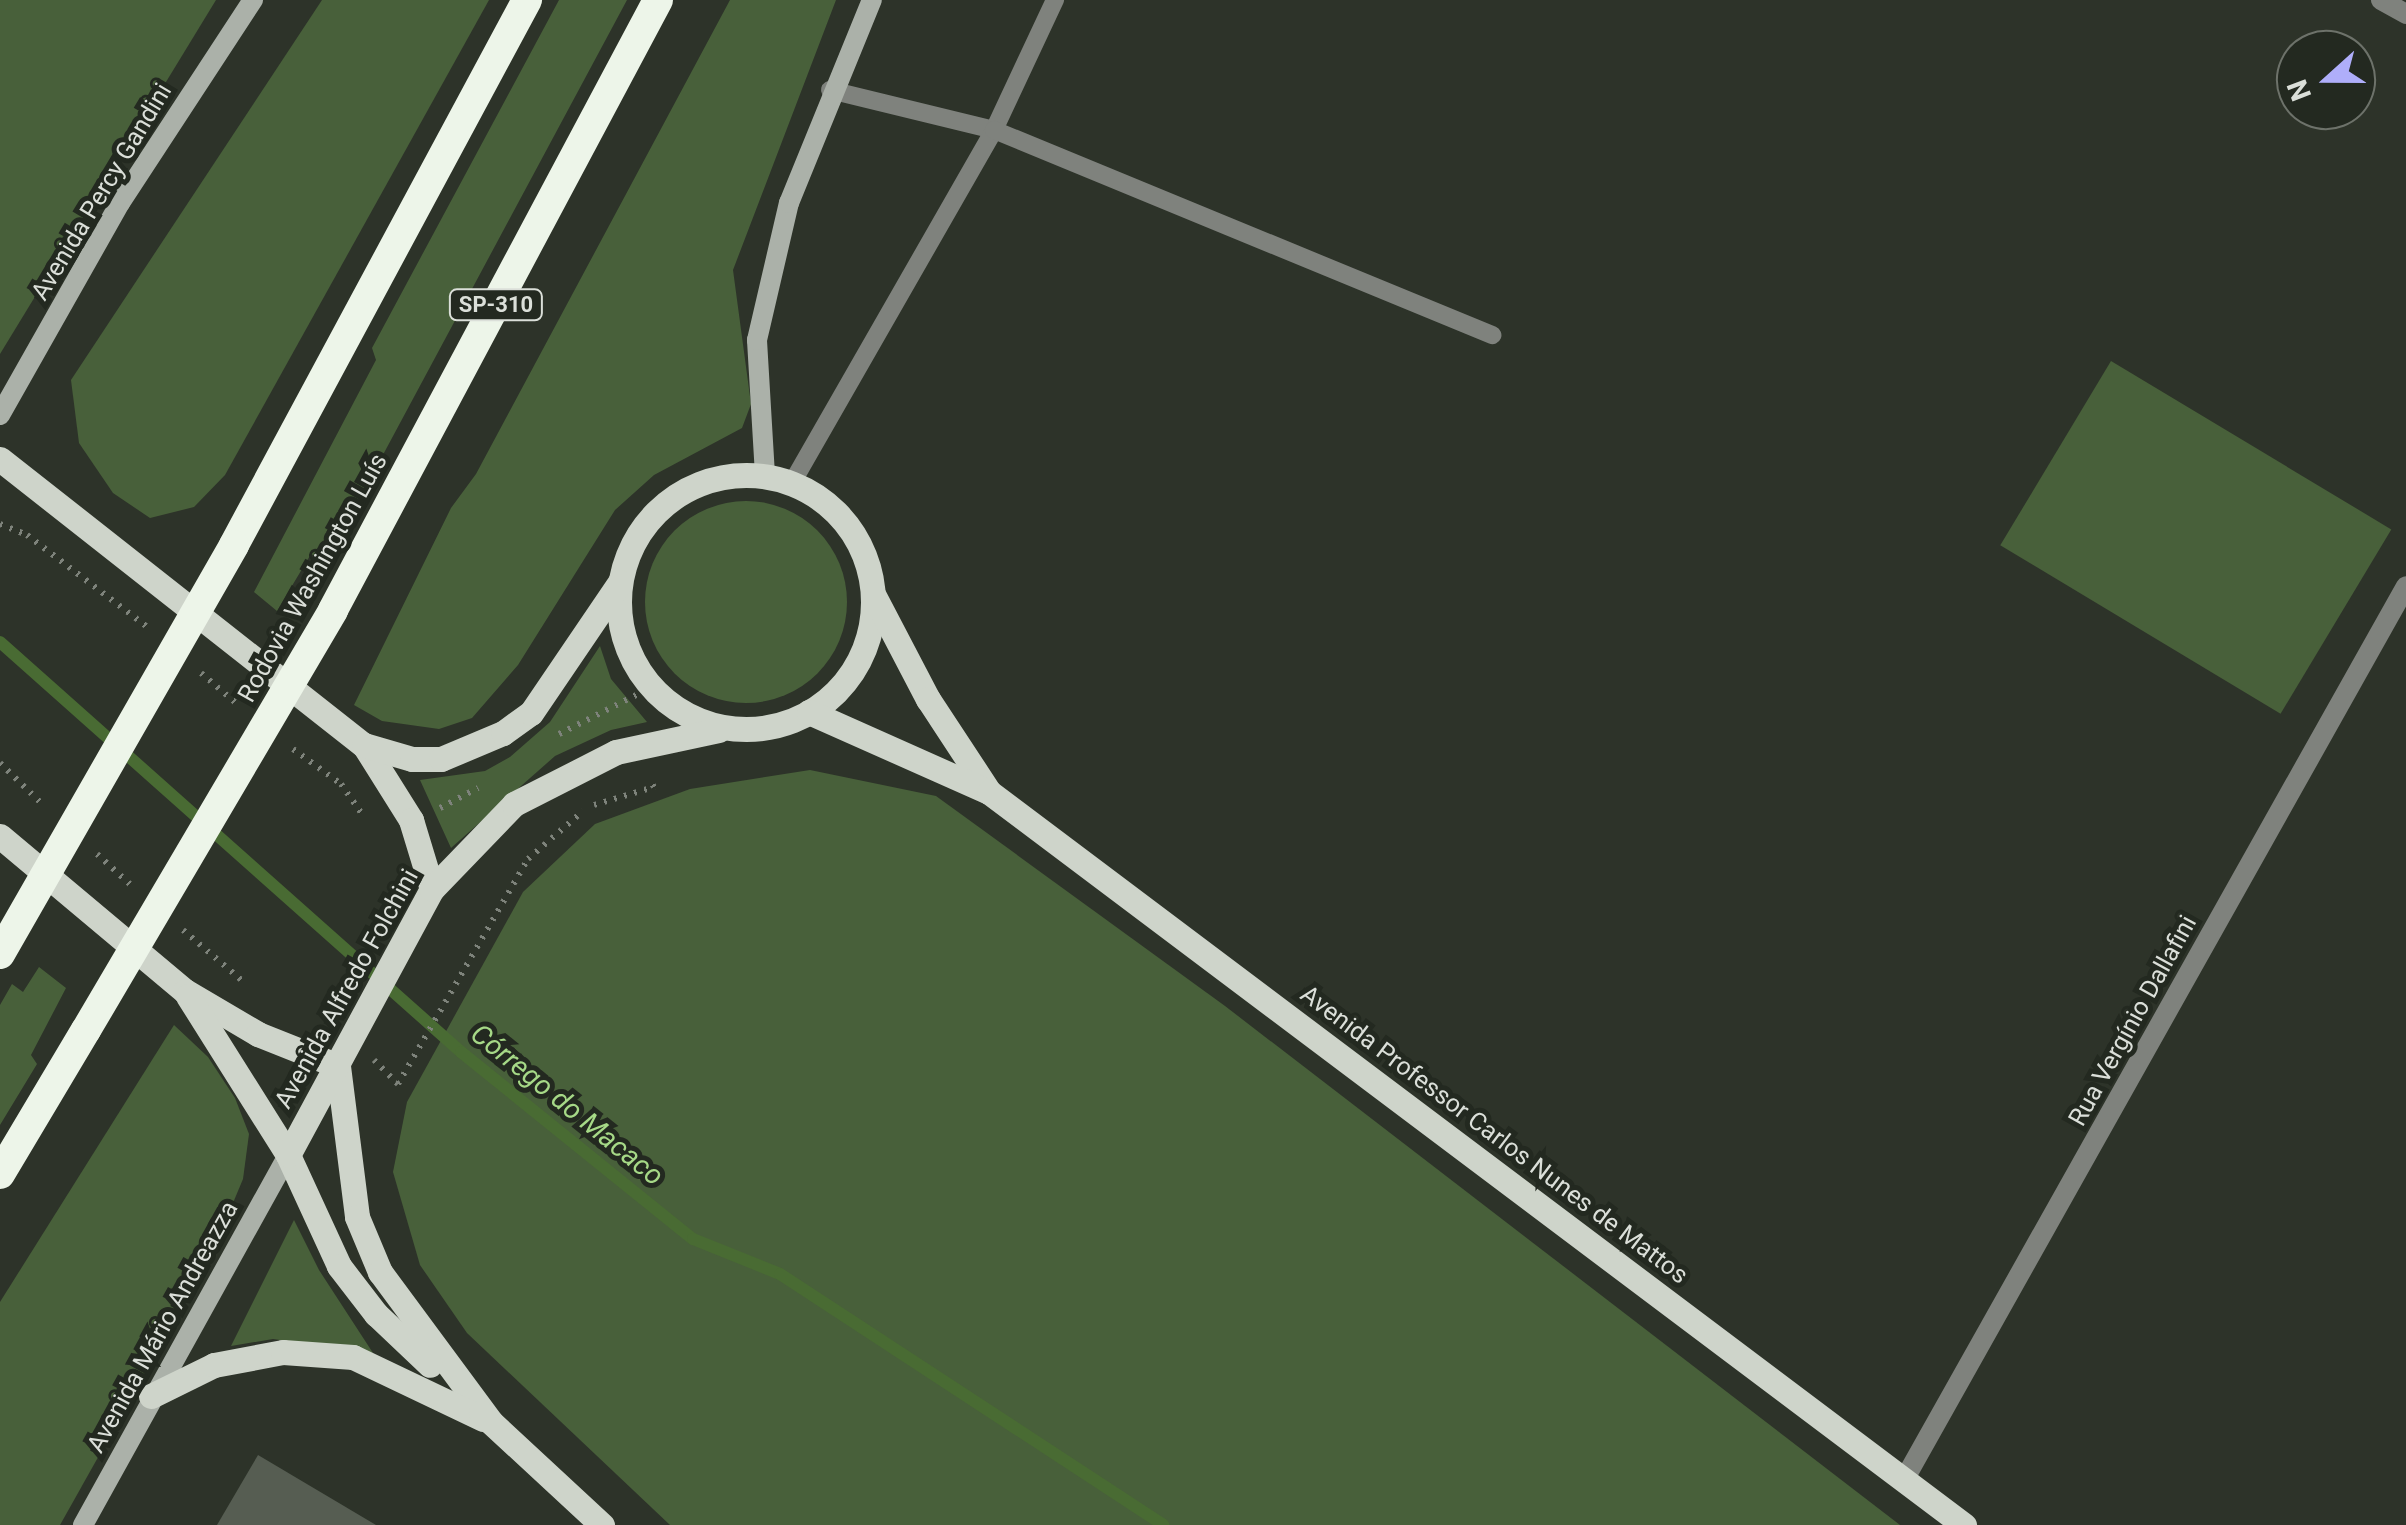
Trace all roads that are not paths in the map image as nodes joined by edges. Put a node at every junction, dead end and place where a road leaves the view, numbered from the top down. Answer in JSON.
{"nodes":[{"id":1,"x":252,"y":0,"type":"edge"},
{"id":2,"x":527,"y":0,"type":"edge"},
{"id":3,"x":658,"y":0,"type":"edge"},
{"id":4,"x":872,"y":0,"type":"edge"},
{"id":5,"x":1054,"y":0,"type":"edge"},
{"id":6,"x":2381,"y":0,"type":"edge"},
{"id":7,"x":2406,"y":14,"type":"edge"},
{"id":8,"x":830,"y":90,"type":"junction"},
{"id":9,"x":994,"y":130,"type":"junction"},
{"id":10,"x":1492,"y":335,"type":"dead end"},
{"id":11,"x":0,"y":414,"type":"edge"},
{"id":12,"x":0,"y":459,"type":"edge"},
{"id":13,"x":766,"y":475,"type":"junction"},
{"id":14,"x":792,"y":483,"type":"junction"},
{"id":15,"x":620,"y":582,"type":"junction"},
{"id":16,"x":2406,"y":586,"type":"edge"},
{"id":17,"x":872,"y":593,"type":"junction"},
{"id":18,"x":809,"y":712,"type":"junction"},
{"id":19,"x":726,"y":729,"type":"junction"},
{"id":20,"x":364,"y":745,"type":"junction"},
{"id":21,"x":989,"y":792,"type":"junction"},
{"id":22,"x":0,"y":836,"type":"edge"},
{"id":23,"x":432,"y":889,"type":"junction"},
{"id":24,"x":0,"y":954,"type":"edge"},
{"id":25,"x":185,"y":991,"type":"junction"},
{"id":26,"x":338,"y":1066,"type":"junction"},
{"id":27,"x":288,"y":1155,"type":"junction"},
{"id":28,"x":0,"y":1174,"type":"edge"},
{"id":29,"x":150,"y":1396,"type":"junction"},
{"id":30,"x":491,"y":1422,"type":"junction"},
{"id":31,"x":1904,"y":1480,"type":"junction"},
{"id":32,"x":83,"y":1525,"type":"edge"},
{"id":33,"x":602,"y":1525,"type":"edge"},
{"id":34,"x":1964,"y":1525,"type":"edge"}],
"edges":[{"from":1,"to":11,"type":"main road","name":"Avenida Percy Gandini"},
{"from":2,"to":24,"type":"highway","bridge":true},
{"from":3,"to":28,"type":"highway","name":"Rodovia Washington Luís","number":"SP-310","bridge":true},
{"from":4,"to":8,"type":"main road"},
{"from":5,"to":9,"type":"lane"},
{"from":6,"to":7,"type":"street"},
{"from":8,"to":9,"type":"lane"},
{"from":8,"to":13,"type":"main road"},
{"from":9,"to":10,"type":"lane"},
{"from":9,"to":14,"type":"lane"},
{"from":12,"to":20,"type":"main road"},
{"from":13,"to":14,"type":"main road"},
{"from":13,"to":15,"type":"main road"},
{"from":14,"to":17,"type":"main road"},
{"from":15,"to":19,"type":"main road"},
{"from":15,"to":20,"type":"main road"},
{"from":16,"to":31,"type":"street","name":"Rua Vergínio Dallafini"},
{"from":17,"to":18,"type":"main road"},
{"from":17,"to":21,"type":"main road","name":"Avenida Professor Carlos Nunes de Mattos"},
{"from":18,"to":19,"type":"main road"},
{"from":18,"to":21,"type":"main road","name":"Avenida Professor Carlos Nunes de Mattos"},
{"from":19,"to":23,"type":"main road","name":"Avenida Alfredo Folchini"},
{"from":20,"to":23,"type":"main road"},
{"from":21,"to":31,"type":"main road","name":"Avenida Professor Carlos Nunes de Mattos"},
{"from":22,"to":25,"type":"main road"},
{"from":23,"to":26,"type":"main road","name":"Avenida Alfredo Folchini"},
{"from":25,"to":26,"type":"main road"},
{"from":25,"to":27,"type":"main road"},
{"from":26,"to":27,"type":"main road","name":"Avenida Alfredo Folchini"},
{"from":26,"to":30,"type":"main road"},
{"from":27,"to":29,"type":"main road","name":"Avenida Mário Andreazza"},
{"from":27,"to":30,"type":"main road"},
{"from":29,"to":30,"type":"main road"},
{"from":29,"to":32,"type":"main road","name":"Avenida Mário Andreazza"},
{"from":30,"to":33,"type":"main road"},
{"from":31,"to":34,"type":"main road","name":"Avenida Professor Carlos Nunes de Mattos"}]}
